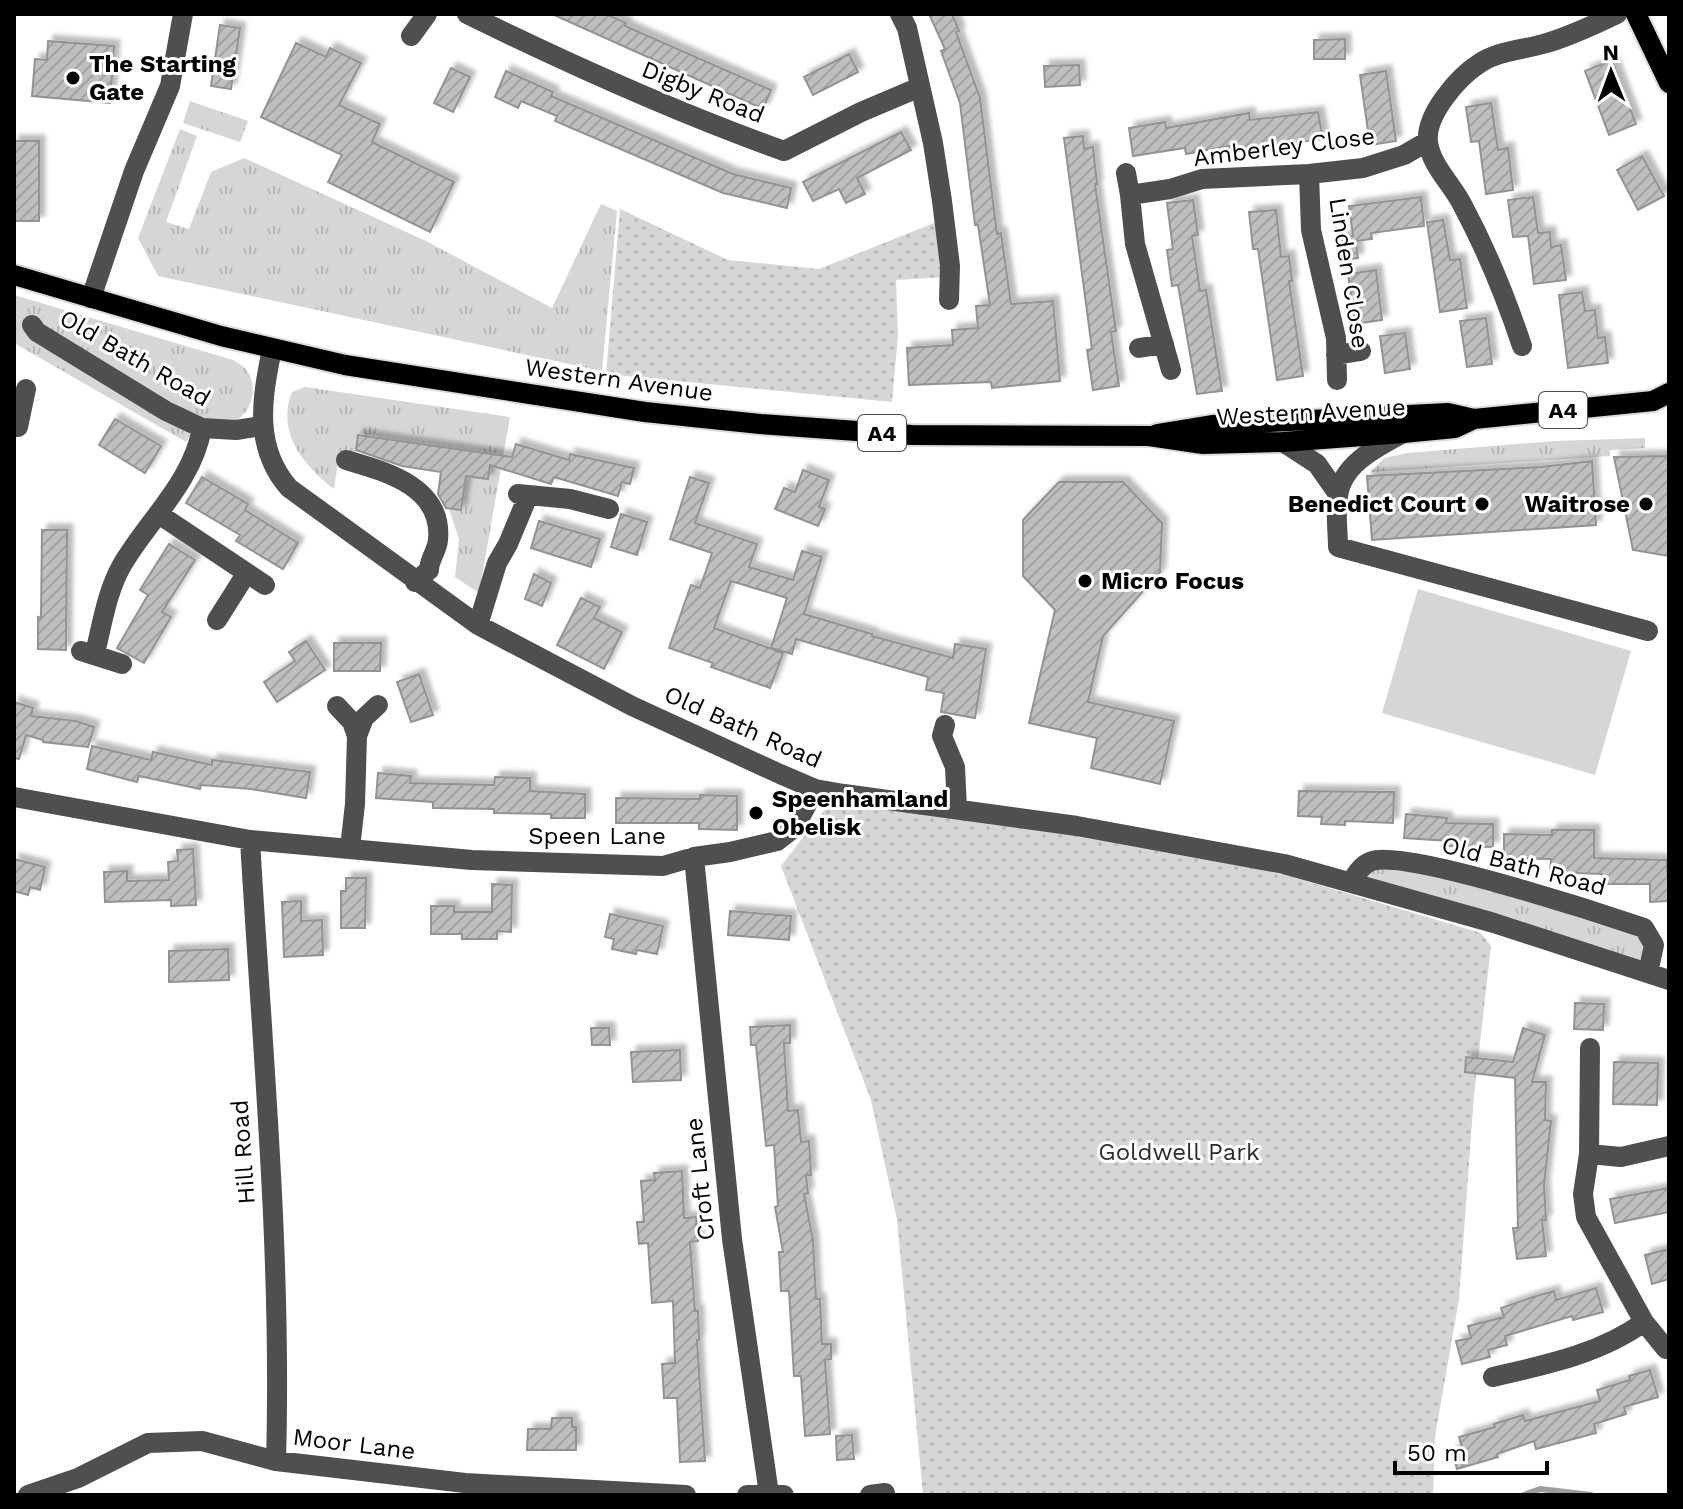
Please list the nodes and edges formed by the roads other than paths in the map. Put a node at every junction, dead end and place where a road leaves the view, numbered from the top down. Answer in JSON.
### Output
{"nodes":[{"id":1,"x":183,"y":14,"type":"edge"},
{"id":2,"x":427,"y":14,"type":"edge"},
{"id":3,"x":467,"y":14,"type":"edge"},
{"id":4,"x":900,"y":14,"type":"edge"},
{"id":5,"x":1617,"y":14,"type":"edge"},
{"id":6,"x":1636,"y":14,"type":"edge"},
{"id":7,"x":411,"y":36,"type":"dead end"},
{"id":8,"x":1669,"y":83,"type":"edge"},
{"id":9,"x":920,"y":87,"type":"junction"},
{"id":10,"x":1428,"y":141,"type":"junction"},
{"id":11,"x":1126,"y":173,"type":"dead end"},
{"id":12,"x":1309,"y":174,"type":"junction"},
{"id":13,"x":1130,"y":195,"type":"junction"},
{"id":14,"x":14,"y":275,"type":"edge"},
{"id":15,"x":91,"y":298,"type":"junction"},
{"id":16,"x":949,"y":300,"type":"dead end"},
{"id":17,"x":32,"y":325,"type":"dead end"},
{"id":18,"x":1164,"y":344,"type":"junction"},
{"id":19,"x":1522,"y":346,"type":"dead end"},
{"id":20,"x":1139,"y":348,"type":"dead end"},
{"id":21,"x":272,"y":349,"type":"junction"},
{"id":22,"x":1361,"y":351,"type":"dead end"},
{"id":23,"x":1336,"y":355,"type":"junction"},
{"id":24,"x":1171,"y":370,"type":"dead end"},
{"id":25,"x":1337,"y":380,"type":"dead end"},
{"id":26,"x":26,"y":389,"type":"dead end"},
{"id":27,"x":1664,"y":401,"type":"edge"},
{"id":28,"x":1474,"y":419,"type":"junction"},
{"id":29,"x":14,"y":426,"type":"edge"},
{"id":30,"x":262,"y":426,"type":"junction"},
{"id":31,"x":202,"y":428,"type":"junction"},
{"id":32,"x":1403,"y":433,"type":"junction"},
{"id":33,"x":1149,"y":436,"type":"junction"},
{"id":34,"x":1283,"y":442,"type":"junction"},
{"id":35,"x":346,"y":460,"type":"dead end"},
{"id":36,"x":1338,"y":494,"type":"junction"},
{"id":37,"x":609,"y":509,"type":"dead end"},
{"id":38,"x":160,"y":515,"type":"junction"},
{"id":39,"x":246,"y":574,"type":"junction"},
{"id":40,"x":415,"y":582,"type":"junction"},
{"id":41,"x":265,"y":585,"type":"dead end"},
{"id":42,"x":217,"y":620,"type":"dead end"},
{"id":43,"x":478,"y":625,"type":"junction"},
{"id":44,"x":1648,"y":631,"type":"dead end"},
{"id":45,"x":122,"y":664,"type":"dead end"},
{"id":46,"x":378,"y":705,"type":"dead end"},
{"id":47,"x":337,"y":706,"type":"dead end"},
{"id":48,"x":945,"y":725,"type":"dead end"},
{"id":49,"x":357,"y":736,"type":"junction"},
{"id":50,"x":815,"y":789,"type":"junction"},
{"id":51,"x":14,"y":797,"type":"edge"},
{"id":52,"x":957,"y":809,"type":"junction"},
{"id":53,"x":250,"y":840,"type":"junction"},
{"id":54,"x":350,"y":848,"type":"junction"},
{"id":55,"x":694,"y":857,"type":"junction"},
{"id":56,"x":1351,"y":882,"type":"junction"},
{"id":57,"x":1648,"y":973,"type":"junction"},
{"id":58,"x":1669,"y":980,"type":"edge"},
{"id":59,"x":1590,"y":1048,"type":"dead end"},
{"id":60,"x":1669,"y":1146,"type":"edge"},
{"id":61,"x":1589,"y":1154,"type":"junction"},
{"id":62,"x":1644,"y":1322,"type":"junction"},
{"id":63,"x":1666,"y":1349,"type":"dead end"},
{"id":64,"x":1493,"y":1377,"type":"dead end"},
{"id":65,"x":276,"y":1461,"type":"junction"},
{"id":66,"x":769,"y":1494,"type":"edge"},
{"id":67,"x":28,"y":1495,"type":"edge"},
{"id":68,"x":686,"y":1495,"type":"edge"},
{"id":69,"x":747,"y":1495,"type":"edge"},
{"id":70,"x":784,"y":1495,"type":"edge"}],
"edges":[{"from":1,"to":15,"type":"street"},
{"from":2,"to":7,"type":"street"},
{"from":3,"to":9,"type":"street","name":"Digby Road"},
{"from":4,"to":9,"type":"street"},
{"from":5,"to":10,"type":"street"},
{"from":6,"to":8,"type":"main road"},
{"from":9,"to":16,"type":"street"},
{"from":10,"to":12,"type":"street","name":"Amberley Close"},
{"from":10,"to":19,"type":"street"},
{"from":11,"to":13,"type":"street"},
{"from":12,"to":13,"type":"street","name":"Amberley Close"},
{"from":12,"to":23,"type":"street","name":"Linden Close"},
{"from":13,"to":18,"type":"street"},
{"from":14,"to":15,"type":"main road","number":"A4"},
{"from":15,"to":21,"type":"main road","name":"Western Avenue","number":"A4"},
{"from":17,"to":31,"type":"street","name":"Old Bath Road"},
{"from":18,"to":20,"type":"street"},
{"from":18,"to":24,"type":"street"},
{"from":21,"to":30,"type":"street","name":"Old Bath Road"},
{"from":21,"to":33,"type":"main road","name":"Western Avenue","number":"A4"},
{"from":22,"to":23,"type":"street"},
{"from":23,"to":25,"type":"street","name":"Linden Close"},
{"from":26,"to":29,"type":"street"},
{"from":27,"to":28,"type":"main road","name":"Western Avenue","number":"A4"},
{"from":28,"to":32,"type":"main road","name":"Western Avenue","number":"A4"},
{"from":28,"to":33,"type":"main road","name":"Western Avenue","number":"A4"},
{"from":30,"to":31,"type":"street","name":"Old Bath Road"},
{"from":30,"to":40,"type":"street","name":"Old Bath Road"},
{"from":31,"to":38,"type":"street"},
{"from":32,"to":34,"type":"main road","name":"Western Avenue","number":"A4"},
{"from":32,"to":36,"type":"street"},
{"from":33,"to":34,"type":"main road","name":"Western Avenue","number":"A4"},
{"from":34,"to":36,"type":"street"},
{"from":35,"to":40,"type":"street"},
{"from":36,"to":44,"type":"street"},
{"from":37,"to":43,"type":"street"},
{"from":38,"to":39,"type":"street"},
{"from":38,"to":45,"type":"street"},
{"from":39,"to":41,"type":"street"},
{"from":39,"to":42,"type":"street"},
{"from":40,"to":43,"type":"street","name":"Old Bath Road"},
{"from":43,"to":50,"type":"street","name":"Old Bath Road"},
{"from":46,"to":49,"type":"street"},
{"from":47,"to":49,"type":"street"},
{"from":48,"to":52,"type":"street"},
{"from":49,"to":54,"type":"street"},
{"from":50,"to":52,"type":"street","name":"Old Bath Road"},
{"from":50,"to":55,"type":"street","name":"Speen Lane"},
{"from":51,"to":53,"type":"street","name":"Speen Lane"},
{"from":52,"to":56,"type":"street","name":"Old Bath Road"},
{"from":53,"to":54,"type":"street","name":"Speen Lane"},
{"from":53,"to":65,"type":"street","name":"Hill Road"},
{"from":54,"to":55,"type":"street","name":"Speen Lane"},
{"from":55,"to":66,"type":"street","name":"Croft Lane"},
{"from":56,"to":57,"type":"street","name":"Old Bath Road"},
{"from":56,"to":57,"type":"street","name":"Old Bath Road"},
{"from":57,"to":58,"type":"street","name":"Old Bath Road"},
{"from":59,"to":61,"type":"street"},
{"from":60,"to":61,"type":"street"},
{"from":61,"to":62,"type":"street"},
{"from":62,"to":63,"type":"street"},
{"from":62,"to":64,"type":"street"},
{"from":65,"to":67,"type":"street","name":"Moor Lane"},
{"from":65,"to":68,"type":"street","name":"Moor Lane"},
{"from":66,"to":69,"type":"street"},
{"from":66,"to":70,"type":"street"}]}
